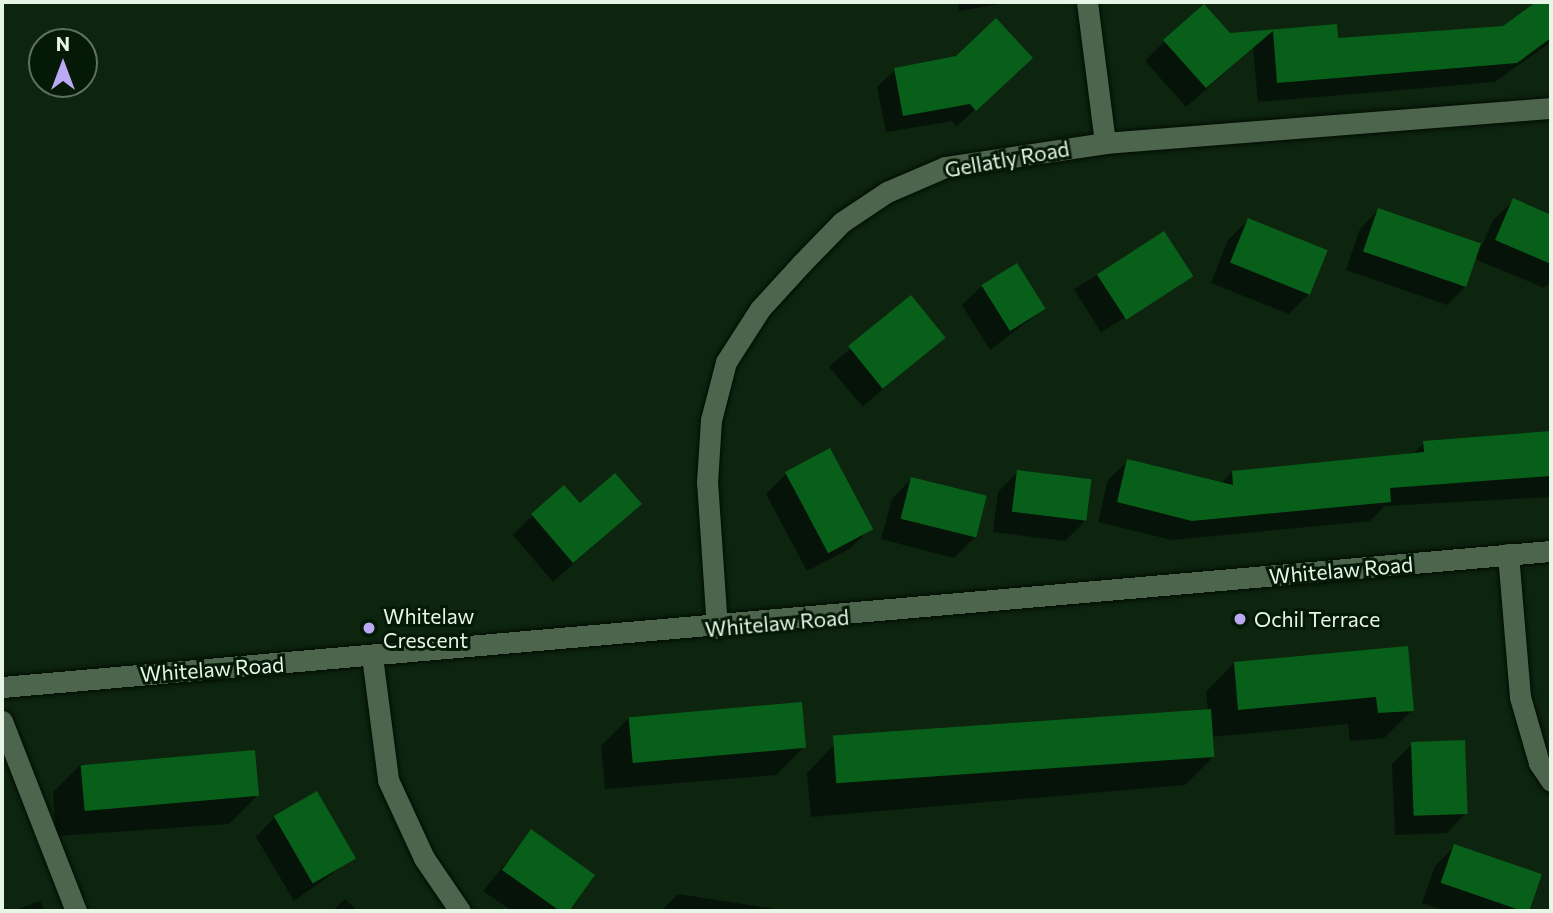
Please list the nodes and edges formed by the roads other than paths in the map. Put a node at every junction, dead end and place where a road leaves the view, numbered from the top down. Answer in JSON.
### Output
{"nodes":[{"id":1,"x":1087,"y":2,"type":"edge"},
{"id":2,"x":1551,"y":108,"type":"edge"},
{"id":3,"x":1105,"y":143,"type":"junction"},
{"id":4,"x":1551,"y":551,"type":"edge"},
{"id":5,"x":1508,"y":554,"type":"junction"},
{"id":6,"x":717,"y":628,"type":"junction"},
{"id":7,"x":372,"y":656,"type":"junction"},
{"id":8,"x":2,"y":687,"type":"edge"},
{"id":9,"x":2,"y":721,"type":"edge"},
{"id":10,"x":1551,"y":781,"type":"edge"},
{"id":11,"x":76,"y":911,"type":"edge"},
{"id":12,"x":460,"y":911,"type":"edge"}],
"edges":[{"from":1,"to":3,"type":"street"},
{"from":2,"to":3,"type":"street","name":"Gellatly Road"},
{"from":3,"to":6,"type":"street","name":"Gellatly Road"},
{"from":4,"to":5,"type":"street","name":"Whitelaw Road"},
{"from":5,"to":6,"type":"street","name":"Whitelaw Road"},
{"from":5,"to":10,"type":"street"},
{"from":6,"to":7,"type":"street","name":"Whitelaw Road"},
{"from":7,"to":8,"type":"street","name":"Whitelaw Road"},
{"from":7,"to":12,"type":"street"},
{"from":9,"to":11,"type":"street"}]}
